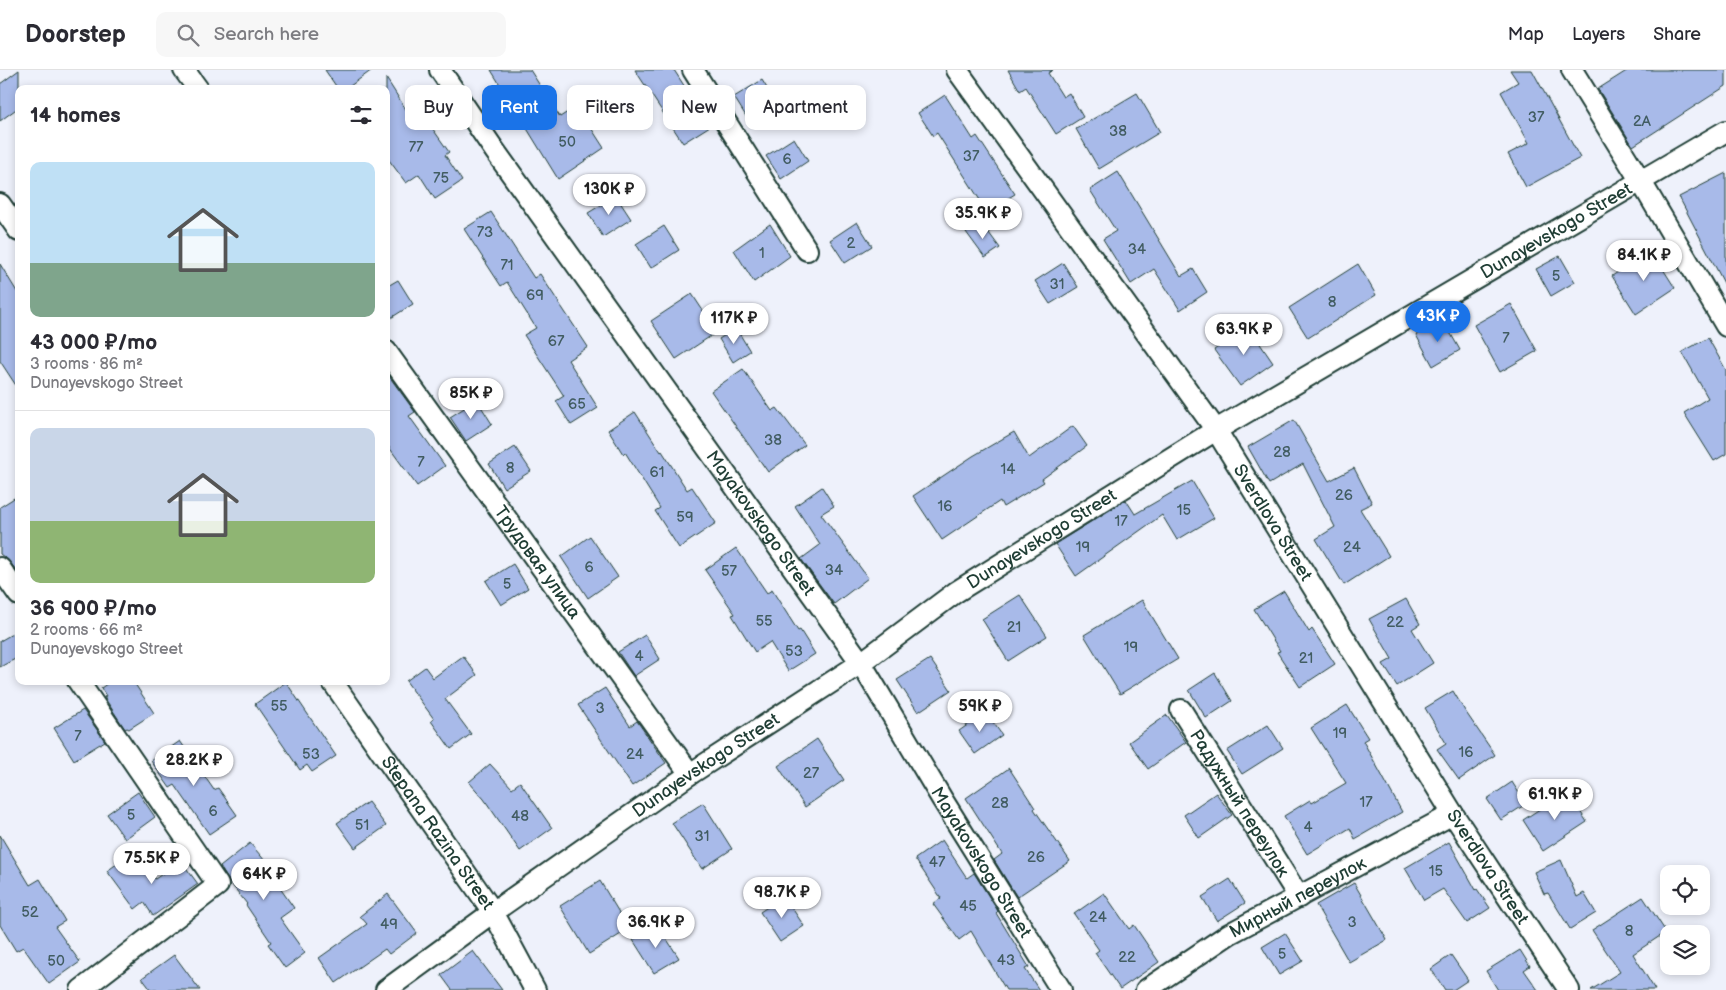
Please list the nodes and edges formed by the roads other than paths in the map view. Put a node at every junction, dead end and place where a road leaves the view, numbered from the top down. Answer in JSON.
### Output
{"nodes":[{"id":1,"x":184,"y":70,"type":"edge"},
{"id":2,"x":440,"y":70,"type":"edge"},
{"id":3,"x":693,"y":70,"type":"edge"},
{"id":4,"x":956,"y":70,"type":"edge"},
{"id":5,"x":1572,"y":70,"type":"edge"},
{"id":6,"x":195,"y":85,"type":"edge"},
{"id":7,"x":1726,"y":131,"type":"edge"},
{"id":8,"x":1640,"y":180,"type":"junction"},
{"id":9,"x":0,"y":204,"type":"edge"},
{"id":10,"x":15,"y":225,"type":"edge"},
{"id":11,"x":806,"y":250,"type":"dead end"},
{"id":12,"x":1726,"y":326,"type":"edge"},
{"id":13,"x":390,"y":357,"type":"edge"},
{"id":14,"x":1216,"y":430,"type":"junction"},
{"id":15,"x":0,"y":568,"type":"edge"},
{"id":16,"x":15,"y":589,"type":"edge"},
{"id":17,"x":861,"y":663,"type":"junction"},
{"id":18,"x":81,"y":685,"type":"edge"},
{"id":19,"x":335,"y":685,"type":"edge"},
{"id":20,"x":1181,"y":710,"type":"dead end"},
{"id":21,"x":690,"y":774,"type":"junction"},
{"id":22,"x":1453,"y":814,"type":"junction"},
{"id":23,"x":1299,"y":897,"type":"junction"},
{"id":24,"x":493,"y":912,"type":"junction"},
{"id":25,"x":81,"y":990,"type":"edge"},
{"id":26,"x":386,"y":990,"type":"edge"},
{"id":27,"x":535,"y":990,"type":"edge"},
{"id":28,"x":1061,"y":990,"type":"edge"},
{"id":29,"x":1146,"y":990,"type":"edge"},
{"id":30,"x":1569,"y":990,"type":"edge"}],
"edges":[{"from":1,"to":6,"type":"street"},
{"from":2,"to":17,"type":"street","name":"Mayakovskogo Street"},
{"from":3,"to":11,"type":"street"},
{"from":4,"to":14,"type":"street","name":"Sverdlova Street"},
{"from":5,"to":8,"type":"street"},
{"from":7,"to":8,"type":"street","name":"Dunayevskogo Street"},
{"from":8,"to":12,"type":"street"},
{"from":8,"to":14,"type":"street","name":"Dunayevskogo Street"},
{"from":9,"to":10,"type":"street"},
{"from":13,"to":21,"type":"street","name":"Трудовая улица"},
{"from":14,"to":17,"type":"street","name":"Dunayevskogo Street"},
{"from":14,"to":22,"type":"street","name":"Sverdlova Street"},
{"from":15,"to":16,"type":"street"},
{"from":17,"to":21,"type":"street","name":"Dunayevskogo Street"},
{"from":17,"to":28,"type":"street","name":"Mayakovskogo Street"},
{"from":18,"to":25,"type":"street"},
{"from":19,"to":24,"type":"street","name":"Stepana Razina Street"},
{"from":20,"to":23,"type":"street","name":"Радужный переулок"},
{"from":21,"to":24,"type":"street","name":"Dunayevskogo Street"},
{"from":22,"to":23,"type":"street","name":"Мирный переулок"},
{"from":22,"to":30,"type":"street","name":"Sverdlova Street"},
{"from":23,"to":29,"type":"street","name":"Мирный переулок"},
{"from":24,"to":26,"type":"street","name":"Dunayevskogo Street"},
{"from":24,"to":27,"type":"street","name":"Stepana Razina Street"}]}
